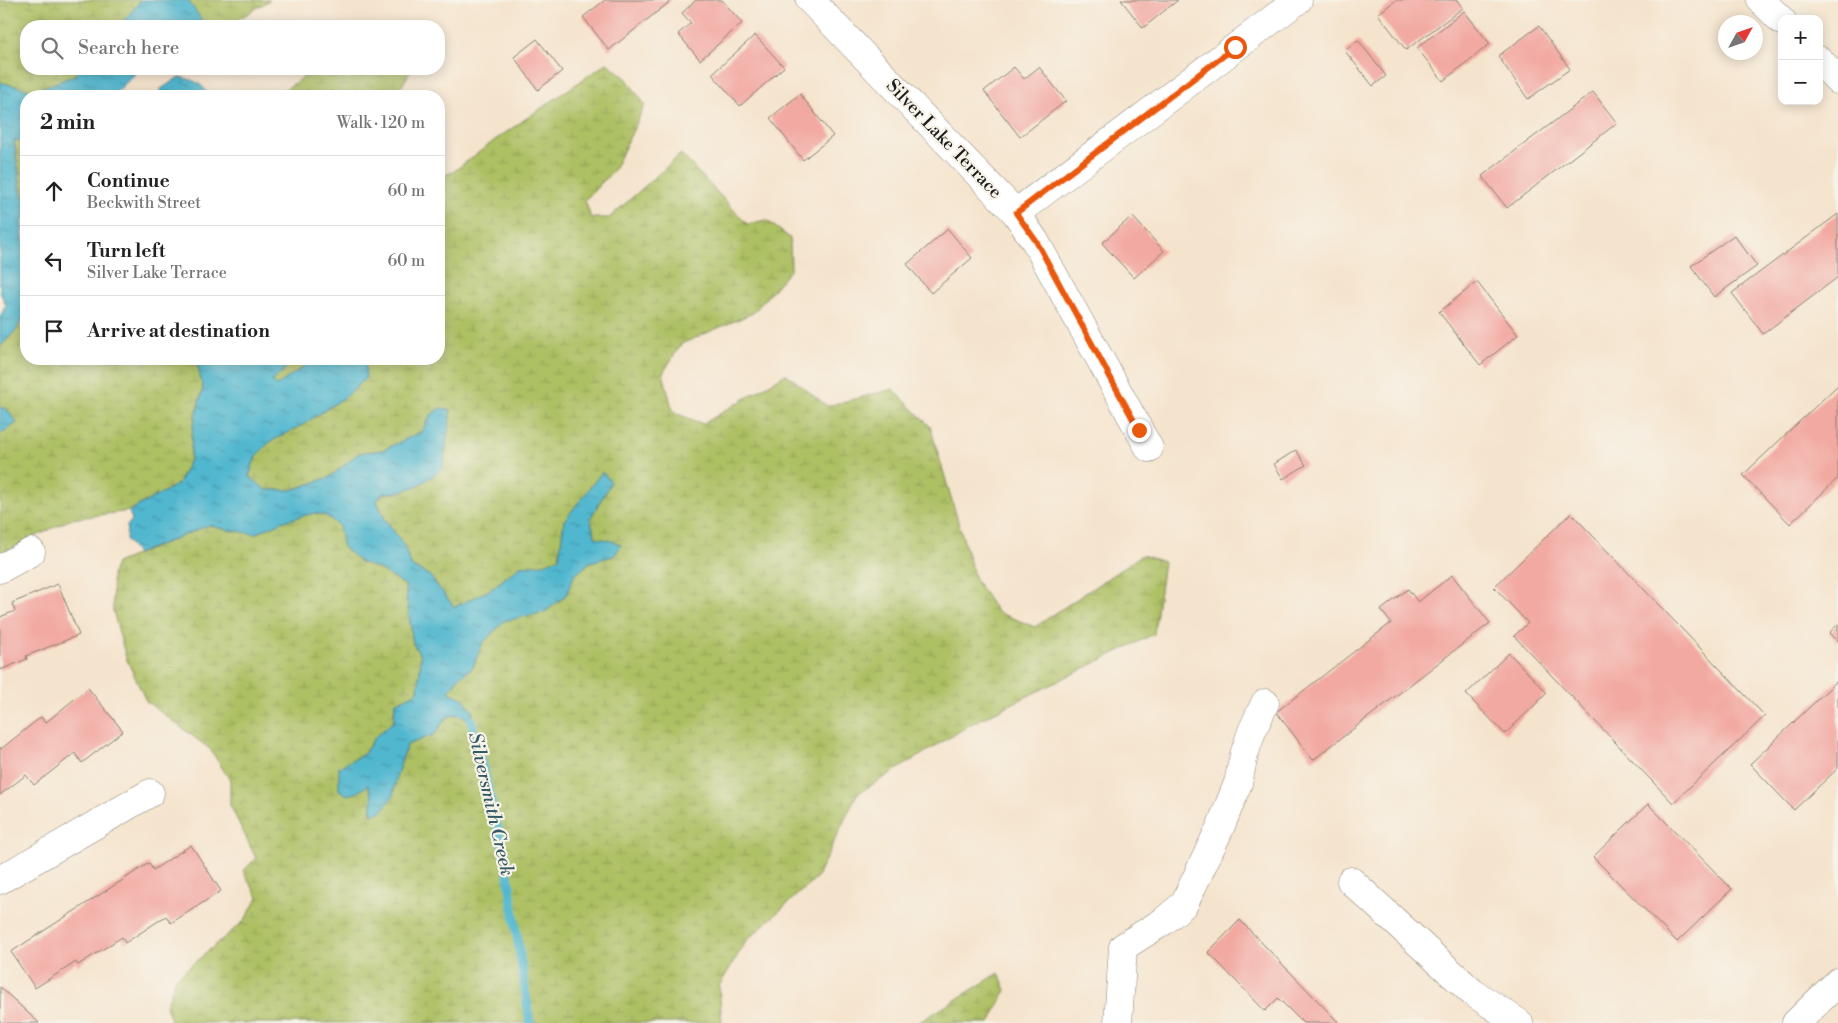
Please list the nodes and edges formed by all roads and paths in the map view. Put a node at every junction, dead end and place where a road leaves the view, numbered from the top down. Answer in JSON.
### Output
{"nodes":[{"id":1,"x":810,"y":0,"type":"edge"},
{"id":2,"x":1298,"y":0,"type":"edge"},
{"id":3,"x":1761,"y":0,"type":"edge"},
{"id":4,"x":1778,"y":18,"type":"edge"},
{"id":5,"x":1823,"y":64,"type":"edge"},
{"id":6,"x":1838,"y":80,"type":"edge"},
{"id":7,"x":1016,"y":213,"type":"junction"},
{"id":8,"x":1149,"y":448,"type":"dead end"},
{"id":9,"x":31,"y":552,"type":"dead end"},
{"id":10,"x":0,"y":569,"type":"edge"},
{"id":11,"x":1265,"y":703,"type":"dead end"},
{"id":12,"x":150,"y":793,"type":"dead end"},
{"id":13,"x":0,"y":880,"type":"edge"},
{"id":14,"x":1351,"y":881,"type":"dead end"},
{"id":15,"x":1838,"y":982,"type":"edge"},
{"id":16,"x":1118,"y":1023,"type":"edge"},
{"id":17,"x":1519,"y":1023,"type":"edge"},
{"id":18,"x":1796,"y":1023,"type":"edge"}],
"edges":[{"from":1,"to":7,"type":"street","name":"Silver Lake Terrace"},
{"from":2,"to":7,"type":"street"},
{"from":3,"to":4,"type":"street"},
{"from":5,"to":6,"type":"street"},
{"from":7,"to":8,"type":"street","name":"Silver Lake Terrace"},
{"from":9,"to":10,"type":"street"},
{"from":11,"to":16,"type":"street"},
{"from":12,"to":13,"type":"street"},
{"from":14,"to":17,"type":"street"},
{"from":15,"to":18,"type":"street"}]}
